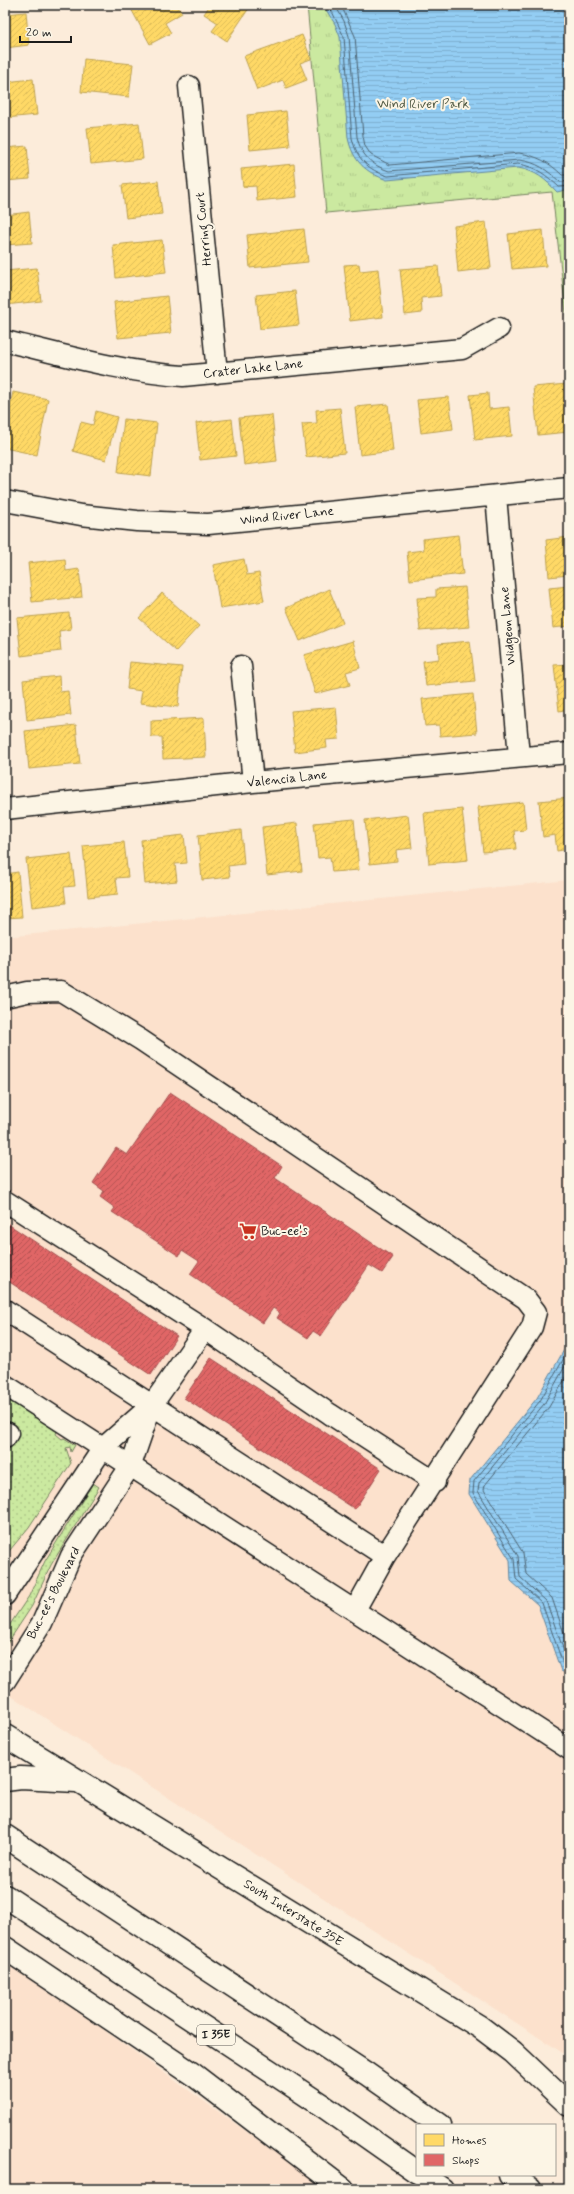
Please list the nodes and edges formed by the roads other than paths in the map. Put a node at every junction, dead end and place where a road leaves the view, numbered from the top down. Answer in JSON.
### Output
{"nodes":[{"id":1,"x":189,"y":86,"type":"dead end"},
{"id":2,"x":499,"y":328,"type":"dead end"},
{"id":3,"x":5,"y":340,"type":"edge"},
{"id":4,"x":217,"y":373,"type":"junction"},
{"id":5,"x":569,"y":488,"type":"edge"},
{"id":6,"x":496,"y":496,"type":"junction"},
{"id":7,"x":5,"y":501,"type":"edge"},
{"id":8,"x":241,"y":666,"type":"dead end"},
{"id":9,"x":569,"y":753,"type":"edge"},
{"id":10,"x":519,"y":756,"type":"junction"},
{"id":11,"x":253,"y":782,"type":"junction"},
{"id":12,"x":5,"y":809,"type":"edge"},
{"id":13,"x":5,"y":996,"type":"edge"},
{"id":14,"x":5,"y":1201,"type":"edge"},
{"id":15,"x":5,"y":1310,"type":"edge"},
{"id":16,"x":205,"y":1329,"type":"junction"},
{"id":17,"x":5,"y":1385,"type":"edge"},
{"id":18,"x":152,"y":1405,"type":"junction"},
{"id":19,"x":5,"y":1432,"type":"edge"},
{"id":20,"x":5,"y":1438,"type":"edge"},
{"id":21,"x":103,"y":1448,"type":"junction"},
{"id":22,"x":131,"y":1465,"type":"junction"},
{"id":23,"x":435,"y":1482,"type":"junction"},
{"id":24,"x":386,"y":1556,"type":"junction"},
{"id":25,"x":5,"y":1595,"type":"edge"},
{"id":26,"x":355,"y":1610,"type":"junction"},
{"id":27,"x":5,"y":1681,"type":"edge"},
{"id":28,"x":5,"y":1736,"type":"edge"},
{"id":29,"x":569,"y":1750,"type":"edge"},
{"id":30,"x":5,"y":1780,"type":"edge"},
{"id":31,"x":80,"y":1781,"type":"junction"},
{"id":32,"x":5,"y":1836,"type":"edge"},
{"id":33,"x":9,"y":1899,"type":"edge"},
{"id":34,"x":5,"y":1948,"type":"edge"},
{"id":35,"x":569,"y":2105,"type":"edge"},
{"id":36,"x":439,"y":2124,"type":"edge"},
{"id":37,"x":416,"y":2171,"type":"edge"},
{"id":38,"x":423,"y":2176,"type":"edge"},
{"id":39,"x":511,"y":2176,"type":"edge"},
{"id":40,"x":343,"y":2189,"type":"edge"},
{"id":41,"x":442,"y":2189,"type":"edge"},
{"id":42,"x":530,"y":2189,"type":"edge"}],
"edges":[{"from":1,"to":4,"type":"street","name":"Herring Court"},
{"from":2,"to":4,"type":"street","name":"Crater Lake Lane"},
{"from":3,"to":4,"type":"street","name":"Crater Lake Lane"},
{"from":5,"to":6,"type":"street","name":"Wind River Lane"},
{"from":6,"to":7,"type":"street","name":"Wind River Lane"},
{"from":6,"to":10,"type":"street","name":"Widgeon Lane"},
{"from":8,"to":11,"type":"street"},
{"from":9,"to":10,"type":"street","name":"Valencia Lane"},
{"from":10,"to":11,"type":"street","name":"Valencia Lane"},
{"from":11,"to":12,"type":"street","name":"Valencia Lane"},
{"from":13,"to":23,"type":"street"},
{"from":14,"to":16,"type":"street"},
{"from":15,"to":18,"type":"street"},
{"from":16,"to":18,"type":"street"},
{"from":16,"to":23,"type":"street"},
{"from":17,"to":21,"type":"street"},
{"from":18,"to":21,"type":"street"},
{"from":18,"to":22,"type":"street","name":"Buc-ee's Boulevard"},
{"from":18,"to":24,"type":"street"},
{"from":19,"to":20,"type":"street"},
{"from":21,"to":22,"type":"street"},
{"from":21,"to":25,"type":"street"},
{"from":22,"to":26,"type":"street"},
{"from":22,"to":27,"type":"street","name":"Buc-ee's Boulevard"},
{"from":23,"to":24,"type":"street"},
{"from":24,"to":26,"type":"street"},
{"from":26,"to":29,"type":"street"},
{"from":28,"to":31,"type":"main road","name":"South Interstate 35E"},
{"from":30,"to":31,"type":"main road"},
{"from":31,"to":35,"type":"main road","name":"South Interstate 35E"},
{"from":32,"to":36,"type":"main road"},
{"from":33,"to":37,"type":"main road","number":"I 35E"},
{"from":34,"to":40,"type":"main road"},
{"from":38,"to":41,"type":"main road"},
{"from":39,"to":42,"type":"main road"}]}
